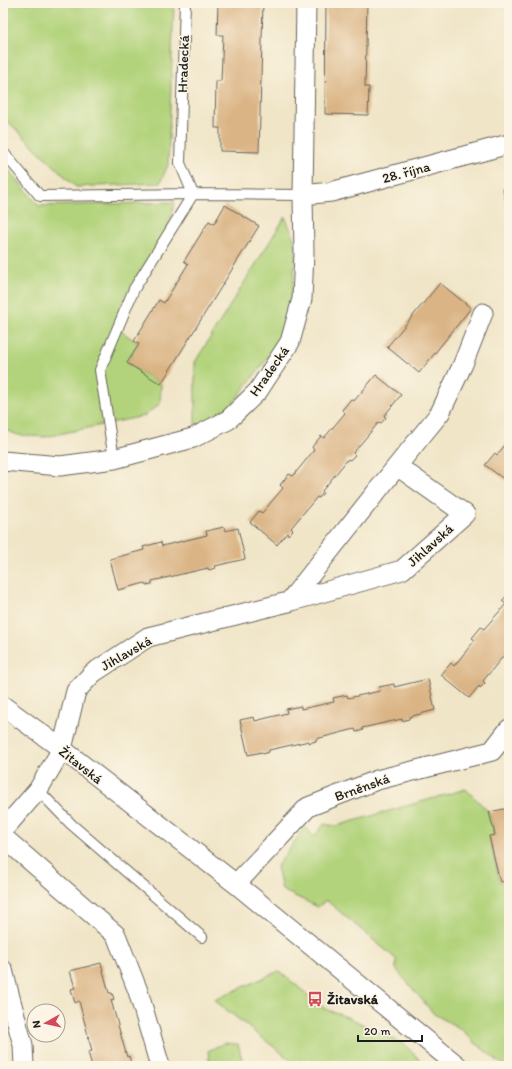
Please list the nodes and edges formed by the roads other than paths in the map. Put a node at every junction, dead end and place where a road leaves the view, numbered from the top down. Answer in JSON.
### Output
{"nodes":[{"id":1,"x":185,"y":3,"type":"edge"},
{"id":2,"x":306,"y":3,"type":"edge"},
{"id":3,"x":509,"y":144,"type":"edge"},
{"id":4,"x":3,"y":152,"type":"edge"},
{"id":5,"x":193,"y":194,"type":"junction"},
{"id":6,"x":303,"y":195,"type":"junction"},
{"id":7,"x":483,"y":313,"type":"dead end"},
{"id":8,"x":114,"y":459,"type":"junction"},
{"id":9,"x":3,"y":461,"type":"edge"},
{"id":10,"x":397,"y":466,"type":"junction"},
{"id":11,"x":289,"y":602,"type":"junction"},
{"id":12,"x":3,"y":706,"type":"edge"},
{"id":13,"x":509,"y":729,"type":"edge"},
{"id":14,"x":62,"y":750,"type":"junction"},
{"id":15,"x":38,"y":790,"type":"junction"},
{"id":16,"x":3,"y":830,"type":"edge"},
{"id":17,"x":3,"y":837,"type":"edge"},
{"id":18,"x":236,"y":884,"type":"junction"},
{"id":19,"x":202,"y":937,"type":"dead end"},
{"id":20,"x":3,"y":970,"type":"edge"},
{"id":21,"x":7,"y":1005,"type":"edge"},
{"id":22,"x":24,"y":1066,"type":"edge"},
{"id":23,"x":160,"y":1066,"type":"edge"},
{"id":24,"x":458,"y":1066,"type":"edge"}],
"edges":[{"from":1,"to":5,"type":"lane","name":"Hradecká"},
{"from":2,"to":6,"type":"street","name":"Hradecká"},
{"from":3,"to":6,"type":"street","name":"28. října"},
{"from":4,"to":5,"type":"lane"},
{"from":5,"to":6,"type":"lane"},
{"from":5,"to":8,"type":"lane"},
{"from":6,"to":8,"type":"street","name":"Hradecká"},
{"from":7,"to":10,"type":"street"},
{"from":8,"to":9,"type":"street","name":"Hradecká"},
{"from":10,"to":11,"type":"street"},
{"from":10,"to":11,"type":"street","name":"Jihlavská"},
{"from":11,"to":14,"type":"street","name":"Jihlavská"},
{"from":12,"to":14,"type":"street","name":"Žitavská"},
{"from":13,"to":18,"type":"street","name":"Brněnská"},
{"from":14,"to":15,"type":"street","name":"Jihlavská"},
{"from":14,"to":18,"type":"street","name":"Žitavská"},
{"from":15,"to":16,"type":"street","name":"Jihlavská"},
{"from":15,"to":19,"type":"lane"},
{"from":17,"to":23,"type":"street"},
{"from":18,"to":24,"type":"street","name":"Žitavská"},
{"from":20,"to":21,"type":"street"},
{"from":21,"to":22,"type":"street"}]}
